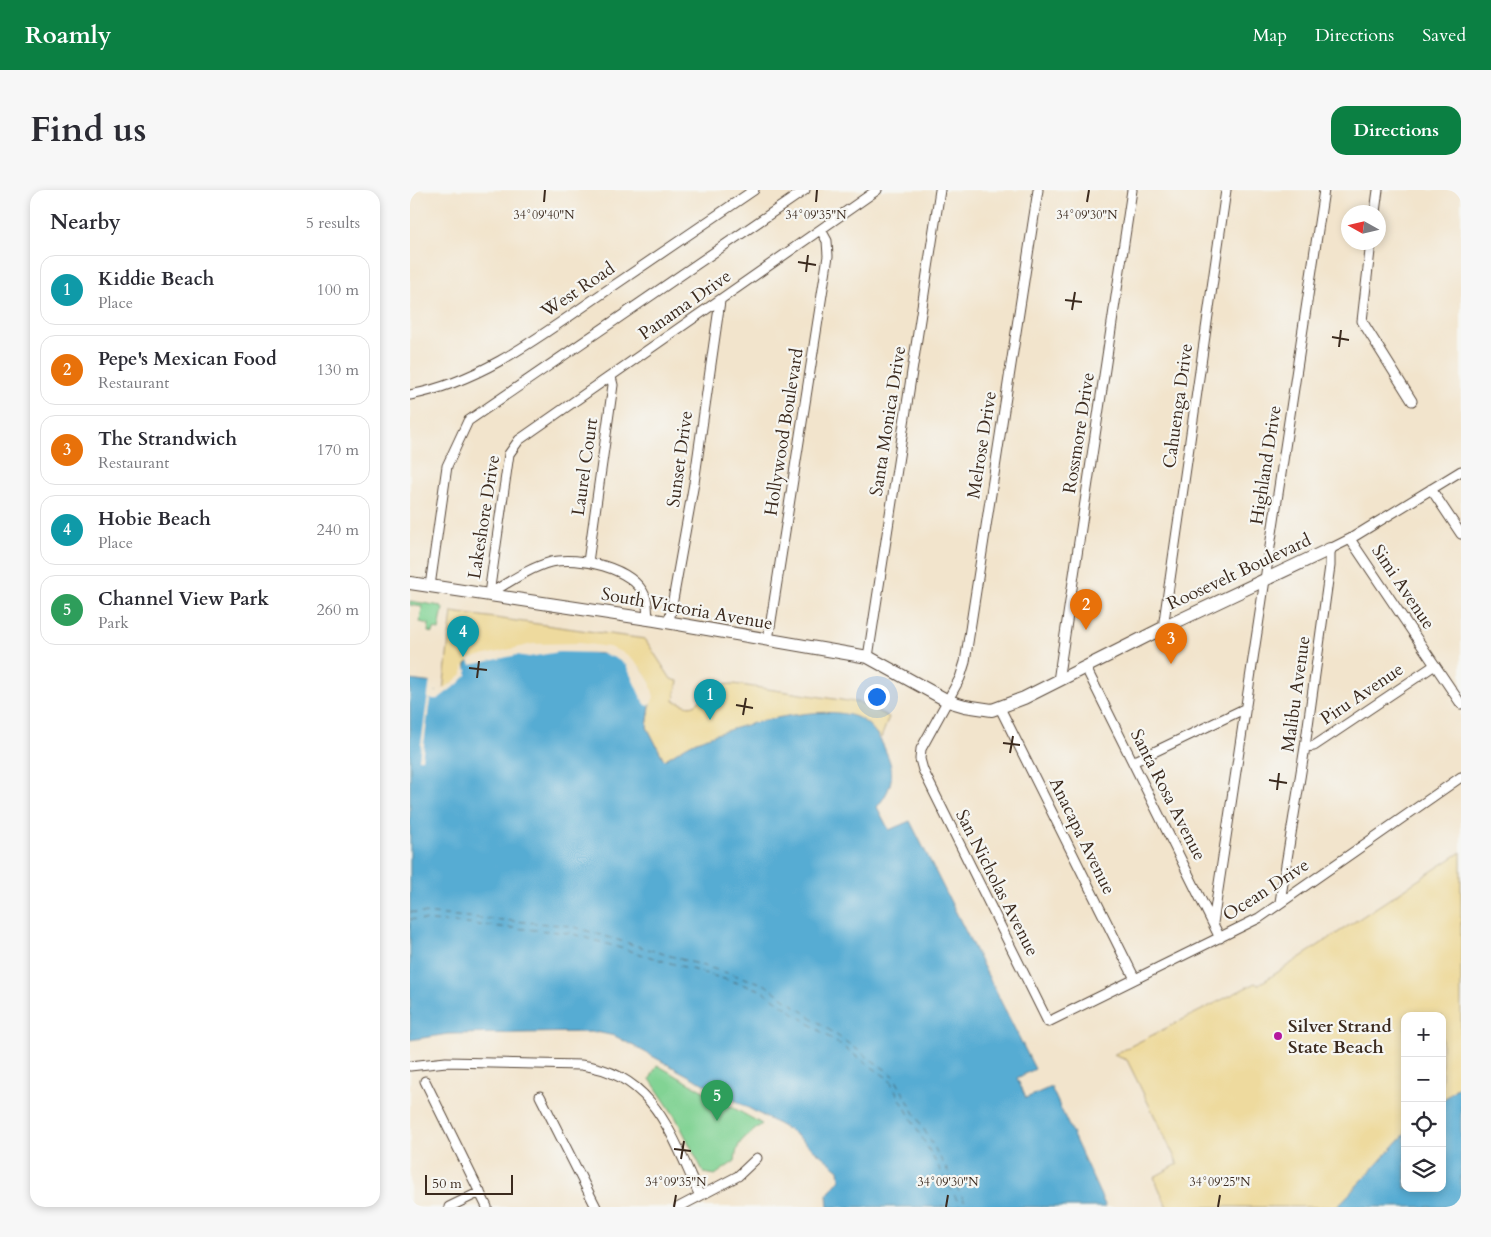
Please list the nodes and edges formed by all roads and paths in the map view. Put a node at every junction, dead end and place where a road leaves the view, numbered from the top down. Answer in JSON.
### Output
{"nodes":[{"id":1,"x":754,"y":190,"type":"edge"},
{"id":2,"x":805,"y":190,"type":"edge"},
{"id":3,"x":877,"y":190,"type":"edge"},
{"id":4,"x":940,"y":190,"type":"edge"},
{"id":5,"x":1038,"y":190,"type":"edge"},
{"id":6,"x":1132,"y":190,"type":"edge"},
{"id":7,"x":1226,"y":190,"type":"edge"},
{"id":8,"x":1324,"y":190,"type":"edge"},
{"id":9,"x":1378,"y":190,"type":"edge"},
{"id":10,"x":1377,"y":205,"type":"edge"},
{"id":11,"x":821,"y":230,"type":"junction"},
{"id":12,"x":1371,"y":250,"type":"edge"},
{"id":13,"x":720,"y":301,"type":"junction"},
{"id":14,"x":611,"y":377,"type":"junction"},
{"id":15,"x":410,"y":395,"type":"edge"},
{"id":16,"x":1412,"y":401,"type":"dead end"},
{"id":17,"x":513,"y":447,"type":"joint"},
{"id":18,"x":1461,"y":471,"type":"edge"},
{"id":19,"x":1432,"y":489,"type":"junction"},
{"id":20,"x":1461,"y":534,"type":"edge"},
{"id":21,"x":1350,"y":539,"type":"junction"},
{"id":22,"x":1330,"y":549,"type":"junction"},
{"id":23,"x":588,"y":562,"type":"junction"},
{"id":24,"x":1265,"y":579,"type":"junction"},
{"id":25,"x":410,"y":583,"type":"edge"},
{"id":26,"x":430,"y":586,"type":"junction"},
{"id":27,"x":489,"y":594,"type":"junction"},
{"id":28,"x":648,"y":619,"type":"junction"},
{"id":29,"x":669,"y":622,"type":"junction"},
{"id":30,"x":1163,"y":628,"type":"junction"},
{"id":31,"x":768,"y":640,"type":"junction"},
{"id":32,"x":868,"y":657,"type":"junction"},
{"id":33,"x":1435,"y":665,"type":"junction"},
{"id":34,"x":1086,"y":668,"type":"junction"},
{"id":35,"x":1058,"y":681,"type":"junction"},
{"id":36,"x":948,"y":701,"type":"junction"},
{"id":37,"x":1461,"y":704,"type":"edge"},
{"id":38,"x":1000,"y":708,"type":"junction"},
{"id":39,"x":1246,"y":708,"type":"junction"},
{"id":40,"x":1305,"y":747,"type":"junction"},
{"id":41,"x":1133,"y":762,"type":"junction"},
{"id":42,"x":1461,"y":777,"type":"edge"},
{"id":43,"x":1280,"y":902,"type":"junction"},
{"id":44,"x":1213,"y":923,"type":"junction"},
{"id":45,"x":1220,"y":938,"type":"junction"},
{"id":46,"x":1135,"y":979,"type":"junction"},
{"id":47,"x":1048,"y":1022,"type":"joint"},
{"id":48,"x":410,"y":1066,"type":"edge"},
{"id":49,"x":424,"y":1081,"type":"dead end"},
{"id":50,"x":540,"y":1096,"type":"dead end"},
{"id":51,"x":758,"y":1158,"type":"dead end"},
{"id":52,"x":480,"y":1192,"type":"junction"},
{"id":53,"x":700,"y":1196,"type":"junction"},
{"id":54,"x":449,"y":1207,"type":"edge"},
{"id":55,"x":487,"y":1207,"type":"edge"},
{"id":56,"x":596,"y":1207,"type":"edge"},
{"id":57,"x":679,"y":1207,"type":"edge"}],
"edges":[{"from":1,"to":15,"type":"street","name":"West Road"},
{"from":2,"to":26,"type":"street"},
{"from":3,"to":11,"type":"street","name":"Panama Drive"},
{"from":4,"to":32,"type":"street","name":"Santa Monica Drive"},
{"from":5,"to":36,"type":"street","name":"Melrose Drive"},
{"from":6,"to":35,"type":"street","name":"Rossmore Drive"},
{"from":7,"to":30,"type":"street","name":"Cahuenga Drive"},
{"from":8,"to":24,"type":"street","name":"Highland Drive"},
{"from":9,"to":10,"type":"street"},
{"from":11,"to":13,"type":"street","name":"Panama Drive"},
{"from":11,"to":31,"type":"street","name":"Hollywood Boulevard"},
{"from":12,"to":16,"type":"street"},
{"from":13,"to":14,"type":"street","name":"Panama Drive"},
{"from":13,"to":29,"type":"street","name":"Sunset Drive"},
{"from":14,"to":17,"type":"street","name":"Panama Drive"},
{"from":14,"to":23,"type":"street","name":"Laurel Court"},
{"from":17,"to":27,"type":"street","name":"Lakeshore Drive"},
{"from":18,"to":19,"type":"street"},
{"from":19,"to":20,"type":"street"},
{"from":19,"to":21,"type":"street"},
{"from":21,"to":22,"type":"street"},
{"from":21,"to":33,"type":"street","name":"Simi Avenue"},
{"from":22,"to":24,"type":"street","name":"Roosevelt Boulevard"},
{"from":22,"to":40,"type":"street","name":"Malibu Avenue"},
{"from":23,"to":27,"type":"street"},
{"from":23,"to":28,"type":"street"},
{"from":24,"to":30,"type":"street","name":"Roosevelt Boulevard"},
{"from":24,"to":39,"type":"street","name":"Highland Drive"},
{"from":25,"to":26,"type":"street","name":"South Victoria Avenue"},
{"from":26,"to":27,"type":"street","name":"South Victoria Avenue"},
{"from":27,"to":28,"type":"street","name":"South Victoria Avenue"},
{"from":28,"to":29,"type":"street","name":"South Victoria Avenue"},
{"from":29,"to":31,"type":"street","name":"South Victoria Avenue"},
{"from":30,"to":34,"type":"street","name":"Roosevelt Boulevard"},
{"from":31,"to":32,"type":"street","name":"South Victoria Avenue"},
{"from":32,"to":36,"type":"street","name":"South Victoria Avenue"},
{"from":33,"to":37,"type":"street","name":"Simi Avenue"},
{"from":33,"to":40,"type":"street","name":"Piru Avenue"},
{"from":34,"to":35,"type":"street","name":"Roosevelt Boulevard"},
{"from":34,"to":41,"type":"street","name":"Santa Rosa Avenue"},
{"from":35,"to":38,"type":"street","name":"Roosevelt Boulevard"},
{"from":36,"to":38,"type":"street","name":"Roosevelt Boulevard"},
{"from":36,"to":47,"type":"street","name":"San Nicholas Avenue"},
{"from":38,"to":46,"type":"street","name":"Anacapa Avenue"},
{"from":39,"to":41,"type":"street"},
{"from":39,"to":44,"type":"street","name":"Highland Drive"},
{"from":40,"to":43,"type":"street","name":"Malibu Avenue"},
{"from":41,"to":44,"type":"street","name":"Santa Rosa Avenue"},
{"from":42,"to":43,"type":"street","name":"Ocean Drive"},
{"from":43,"to":45,"type":"street","name":"Ocean Drive"},
{"from":44,"to":45,"type":"street","name":"Santa Rosa Avenue"},
{"from":45,"to":46,"type":"street","name":"Ocean Drive"},
{"from":46,"to":47,"type":"street","name":"Ocean Drive"},
{"from":48,"to":53,"type":"street"},
{"from":49,"to":52,"type":"street"},
{"from":50,"to":56,"type":"street"},
{"from":51,"to":53,"type":"street"},
{"from":52,"to":54,"type":"street"},
{"from":52,"to":55,"type":"street"},
{"from":53,"to":57,"type":"street"}]}
